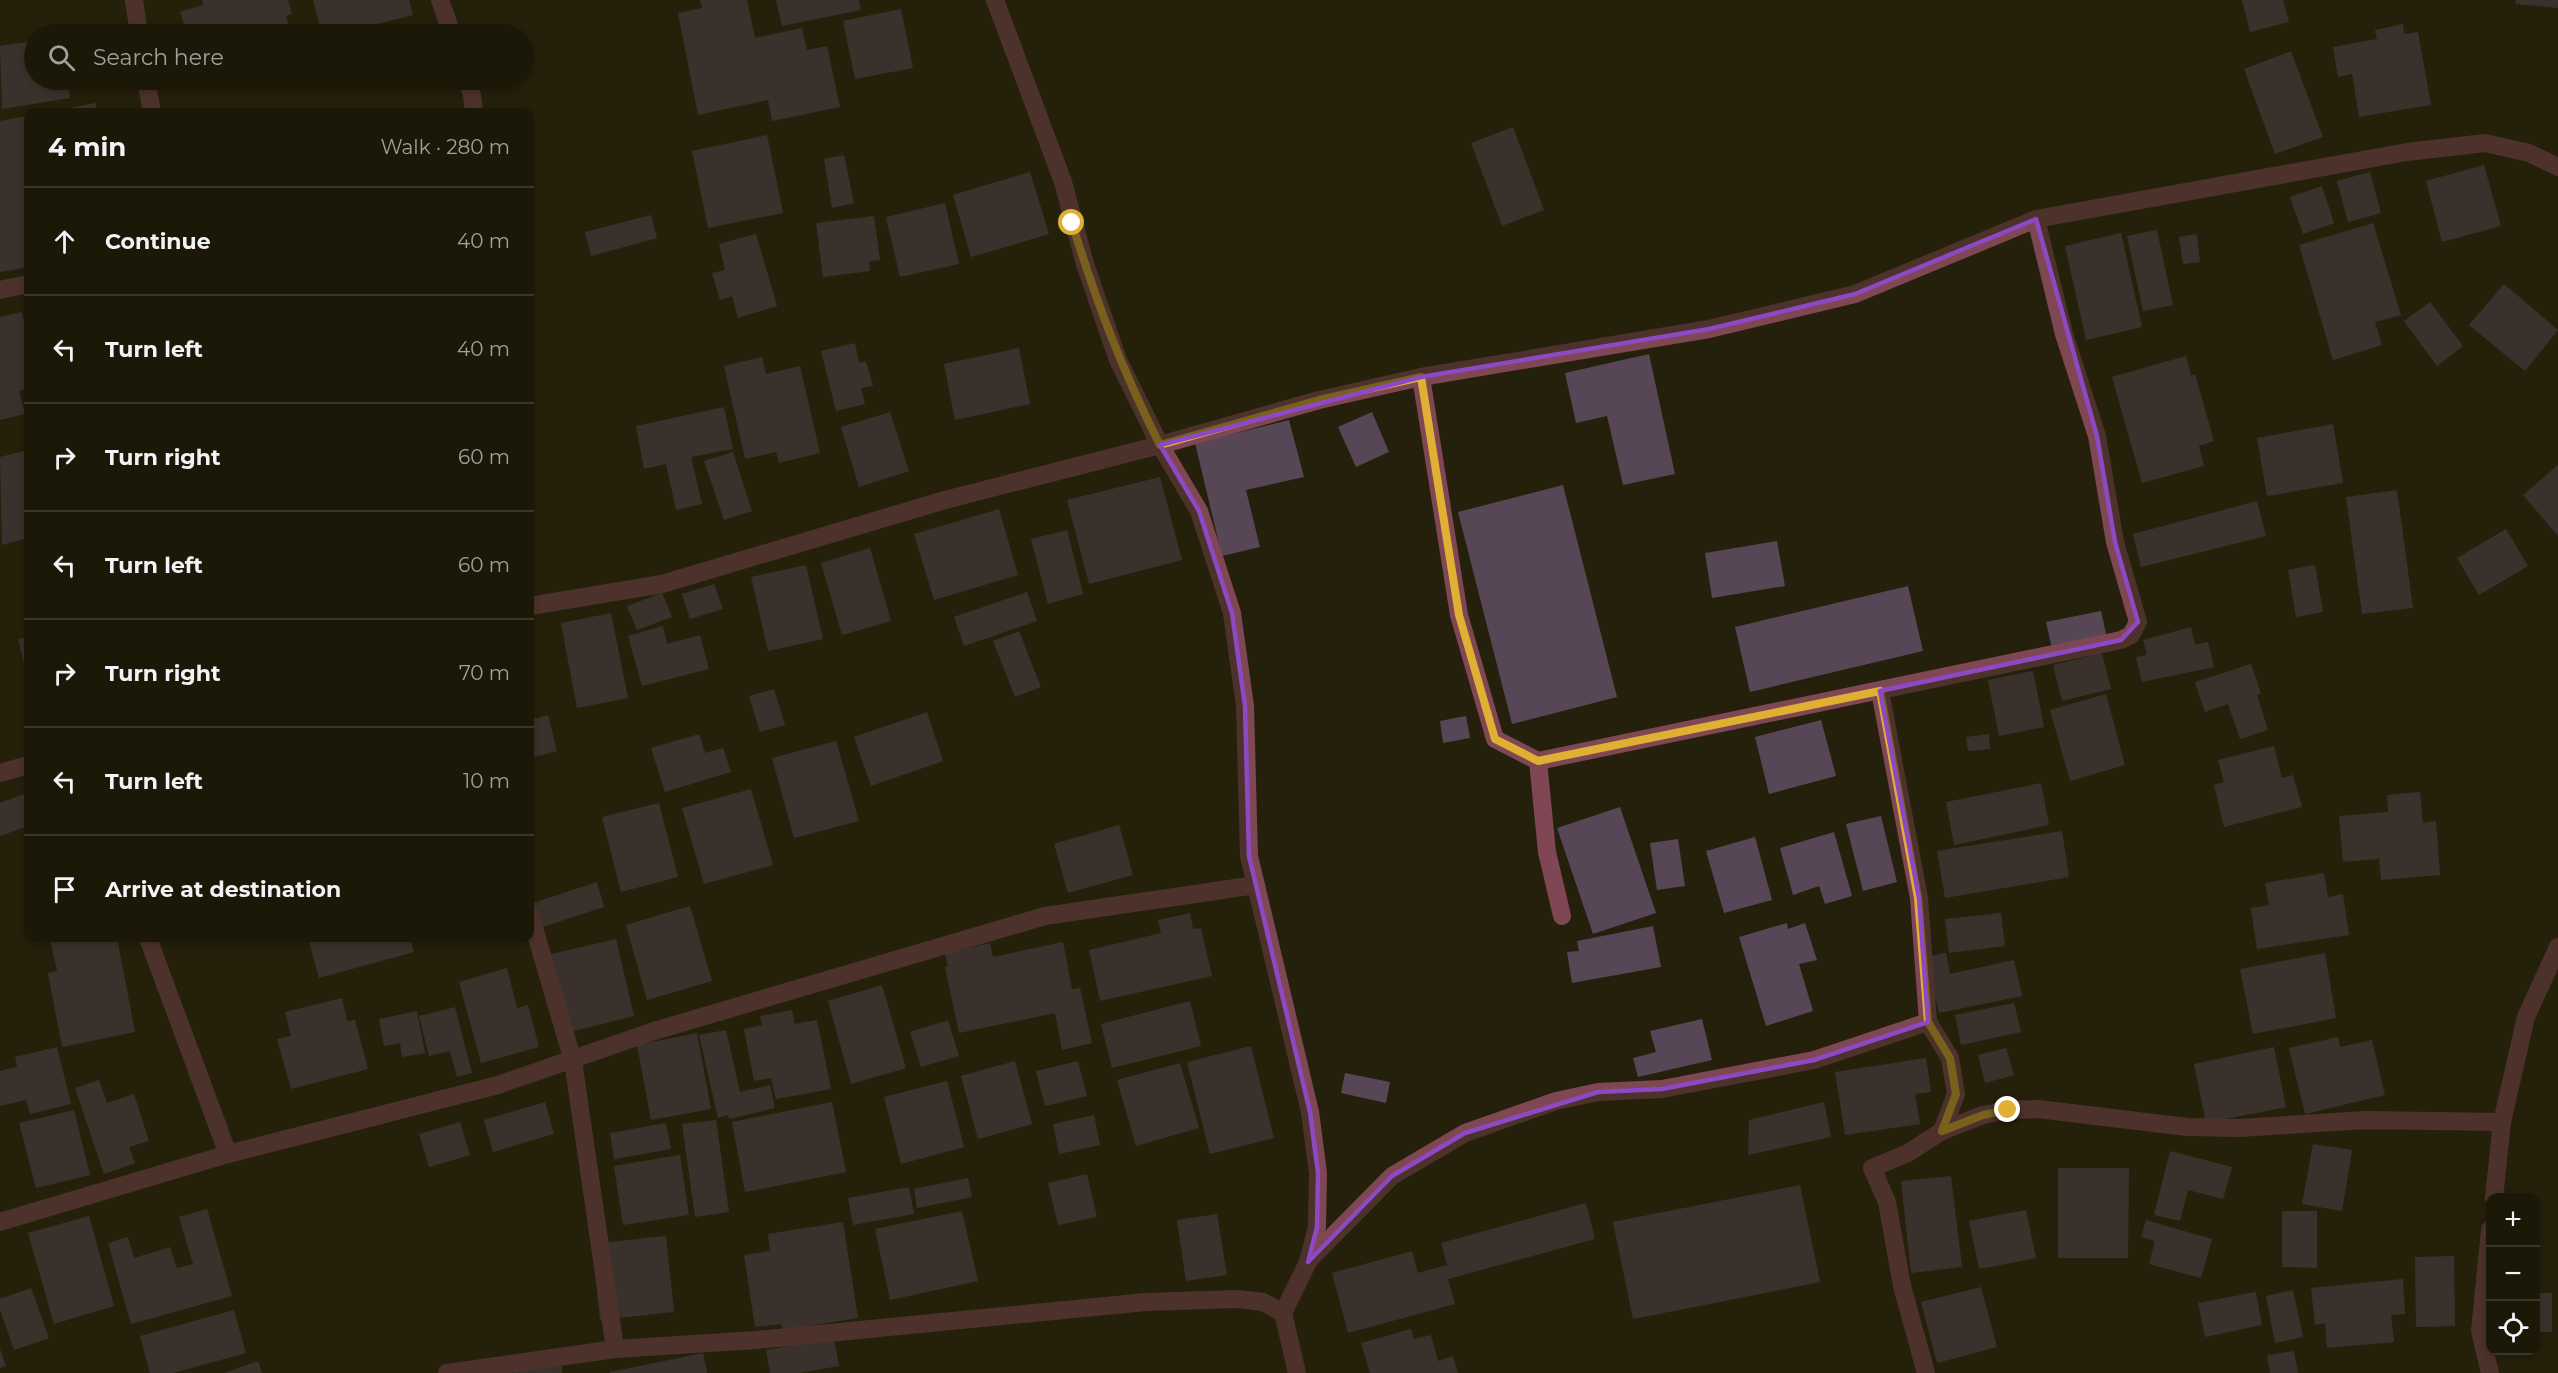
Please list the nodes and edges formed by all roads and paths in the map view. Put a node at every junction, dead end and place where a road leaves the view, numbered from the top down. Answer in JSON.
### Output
{"nodes":[{"id":1,"x":134,"y":0,"type":"edge"},
{"id":2,"x":440,"y":0,"type":"edge"},
{"id":3,"x":995,"y":0,"type":"edge"},
{"id":4,"x":138,"y":24,"type":"edge"},
{"id":5,"x":448,"y":24,"type":"edge"},
{"id":6,"x":148,"y":90,"type":"edge"},
{"id":7,"x":470,"y":90,"type":"edge"},
{"id":8,"x":151,"y":108,"type":"edge"},
{"id":9,"x":474,"y":108,"type":"edge"},
{"id":10,"x":2558,"y":167,"type":"edge"},
{"id":11,"x":2036,"y":219,"type":"junction"},
{"id":12,"x":24,"y":285,"type":"edge"},
{"id":13,"x":0,"y":290,"type":"edge"},
{"id":14,"x":1421,"y":377,"type":"junction"},
{"id":15,"x":1160,"y":445,"type":"junction"},
{"id":16,"x":534,"y":605,"type":"edge"},
{"id":17,"x":1880,"y":691,"type":"junction"},
{"id":18,"x":1538,"y":761,"type":"junction"},
{"id":19,"x":24,"y":766,"type":"edge"},
{"id":20,"x":0,"y":774,"type":"edge"},
{"id":21,"x":1256,"y":885,"type":"junction"},
{"id":22,"x":1562,"y":916,"type":"dead end"},
{"id":23,"x":534,"y":928,"type":"edge"},
{"id":24,"x":149,"y":942,"type":"edge"},
{"id":25,"x":2558,"y":947,"type":"edge"},
{"id":26,"x":1928,"y":1022,"type":"junction"},
{"id":27,"x":573,"y":1061,"type":"junction"},
{"id":28,"x":2502,"y":1122,"type":"junction"},
{"id":29,"x":1942,"y":1131,"type":"junction"},
{"id":30,"x":228,"y":1154,"type":"junction"},
{"id":31,"x":2494,"y":1193,"type":"edge"},
{"id":32,"x":0,"y":1222,"type":"edge"},
{"id":33,"x":2488,"y":1247,"type":"edge"},
{"id":34,"x":1308,"y":1262,"type":"junction"},
{"id":35,"x":1283,"y":1313,"type":"junction"},
{"id":36,"x":615,"y":1349,"type":"junction"},
{"id":37,"x":447,"y":1373,"type":"edge"},
{"id":38,"x":1297,"y":1373,"type":"edge"},
{"id":39,"x":1926,"y":1373,"type":"edge"},
{"id":40,"x":2490,"y":1373,"type":"edge"}],
"edges":[{"from":1,"to":4,"type":"street"},
{"from":2,"to":5,"type":"street"},
{"from":3,"to":15,"type":"street"},
{"from":6,"to":8,"type":"street"},
{"from":7,"to":9,"type":"street"},
{"from":10,"to":11,"type":"street"},
{"from":11,"to":14,"type":"street"},
{"from":11,"to":17,"type":"street"},
{"from":12,"to":13,"type":"street"},
{"from":14,"to":15,"type":"street"},
{"from":14,"to":18,"type":"street"},
{"from":15,"to":16,"type":"street"},
{"from":15,"to":21,"type":"street"},
{"from":17,"to":18,"type":"street"},
{"from":17,"to":26,"type":"street"},
{"from":18,"to":22,"type":"street"},
{"from":19,"to":20,"type":"street"},
{"from":21,"to":27,"type":"street"},
{"from":21,"to":34,"type":"street"},
{"from":23,"to":27,"type":"street"},
{"from":24,"to":30,"type":"street"},
{"from":25,"to":28,"type":"street"},
{"from":26,"to":29,"type":"street"},
{"from":26,"to":34,"type":"street"},
{"from":27,"to":30,"type":"street"},
{"from":27,"to":36,"type":"street"},
{"from":28,"to":29,"type":"street"},
{"from":28,"to":31,"type":"street"},
{"from":29,"to":39,"type":"street"},
{"from":30,"to":32,"type":"street"},
{"from":33,"to":40,"type":"street"},
{"from":34,"to":35,"type":"street"},
{"from":35,"to":36,"type":"street"},
{"from":35,"to":38,"type":"street"},
{"from":36,"to":37,"type":"street"}]}
